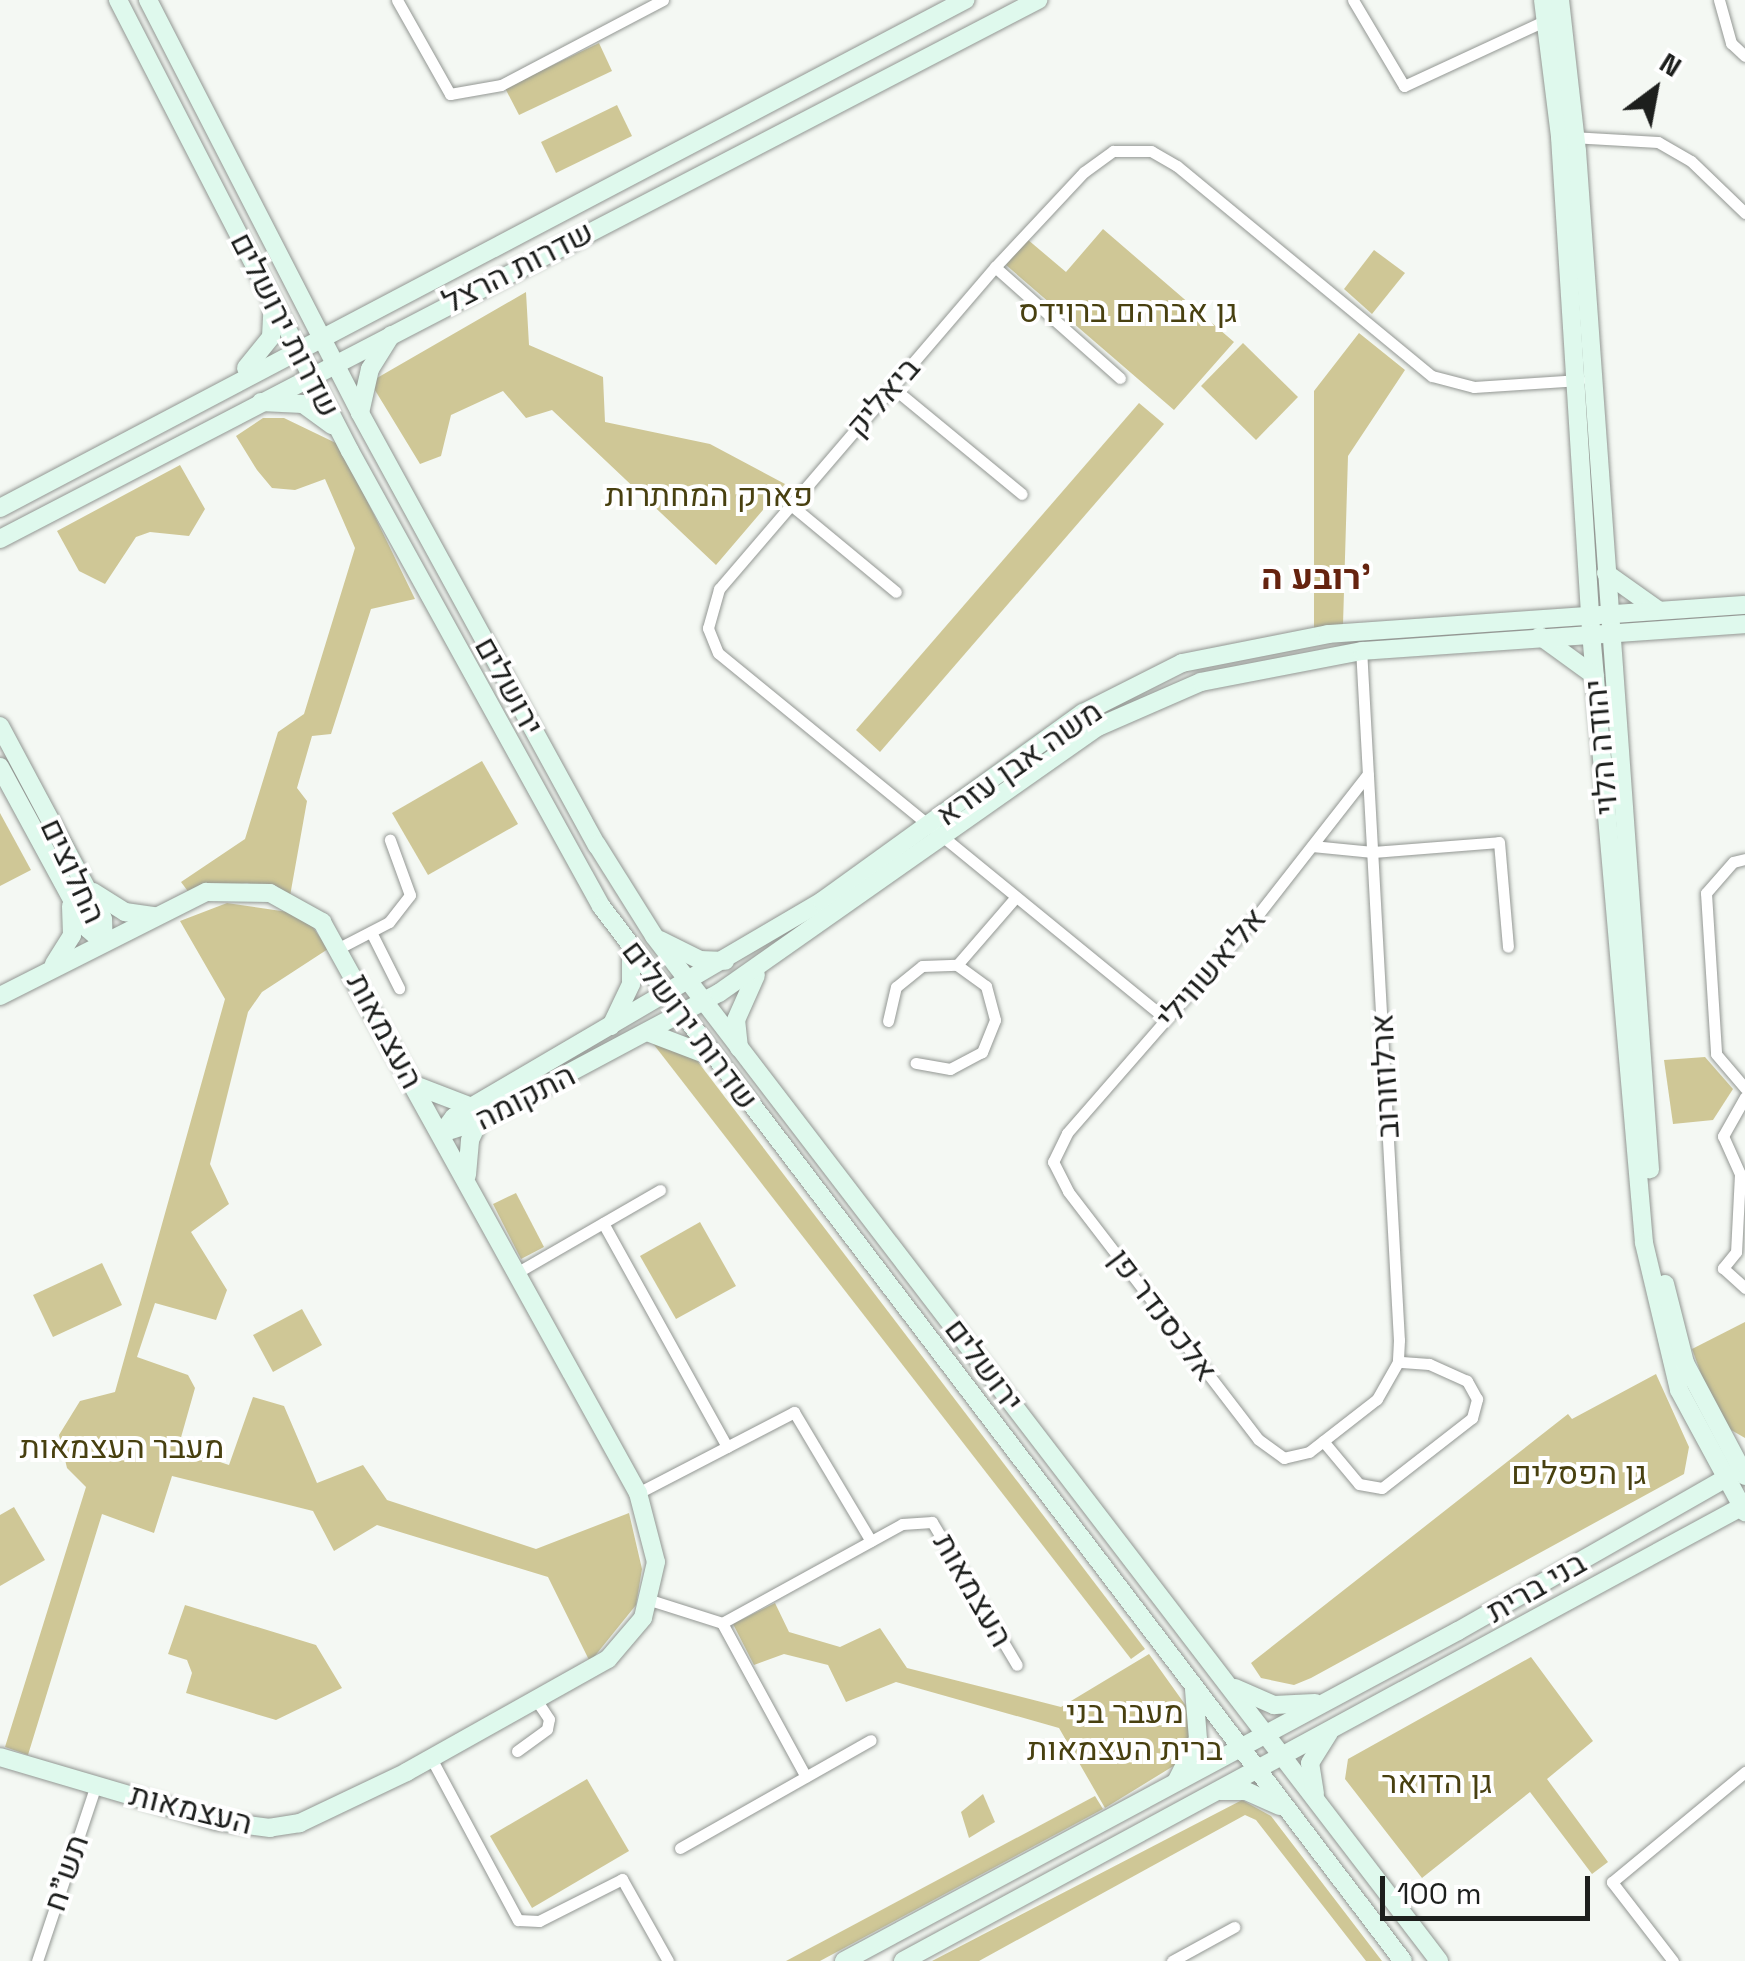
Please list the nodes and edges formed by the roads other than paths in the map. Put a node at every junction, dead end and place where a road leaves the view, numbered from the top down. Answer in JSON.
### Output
{"nodes":[{"id":1,"x":118,"y":0,"type":"edge"},
{"id":2,"x":148,"y":0,"type":"edge"},
{"id":3,"x":397,"y":0,"type":"edge"},
{"id":4,"x":663,"y":0,"type":"edge"},
{"id":5,"x":964,"y":0,"type":"edge"},
{"id":6,"x":1038,"y":0,"type":"edge"},
{"id":7,"x":1353,"y":0,"type":"edge"},
{"id":8,"x":1543,"y":0,"type":"edge"},
{"id":9,"x":1560,"y":0,"type":"edge"},
{"id":10,"x":1719,"y":0,"type":"edge"},
{"id":11,"x":1546,"y":20,"type":"junction"},
{"id":12,"x":1745,"y":56,"type":"edge"},
{"id":13,"x":1568,"y":137,"type":"junction"},
{"id":14,"x":1742,"y":205,"type":"edge"},
{"id":15,"x":995,"y":267,"type":"junction"},
{"id":16,"x":272,"y":293,"type":"junction"},
{"id":17,"x":394,"y":331,"type":"junction"},
{"id":18,"x":320,"y":334,"type":"junction"},
{"id":19,"x":298,"y":346,"type":"junction"},
{"id":20,"x":333,"y":362,"type":"junction"},
{"id":21,"x":312,"y":373,"type":"junction"},
{"id":22,"x":236,"y":378,"type":"junction"},
{"id":23,"x":1120,"y":378,"type":"dead end"},
{"id":24,"x":1585,"y":379,"type":"junction"},
{"id":25,"x":892,"y":387,"type":"junction"},
{"id":26,"x":256,"y":402,"type":"junction"},
{"id":27,"x":360,"y":413,"type":"junction"},
{"id":28,"x":350,"y":451,"type":"junction"},
{"id":29,"x":1022,"y":494,"type":"dead end"},
{"id":30,"x":791,"y":504,"type":"junction"},
{"id":31,"x":0,"y":508,"type":"edge"},
{"id":32,"x":0,"y":538,"type":"edge"},
{"id":33,"x":1606,"y":572,"type":"junction"},
{"id":34,"x":896,"y":592,"type":"dead end"},
{"id":35,"x":1745,"y":604,"type":"edge"},
{"id":36,"x":1659,"y":610,"type":"junction"},
{"id":37,"x":1600,"y":623,"type":"junction"},
{"id":38,"x":1745,"y":624,"type":"edge"},
{"id":39,"x":1539,"y":636,"type":"junction"},
{"id":40,"x":1361,"y":642,"type":"junction"},
{"id":41,"x":1595,"y":676,"type":"junction"},
{"id":42,"x":0,"y":726,"type":"edge"},
{"id":43,"x":0,"y":767,"type":"edge"},
{"id":44,"x":1368,"y":774,"type":"junction"},
{"id":45,"x":932,"y":824,"type":"junction"},
{"id":46,"x":947,"y":838,"type":"junction"},
{"id":47,"x":390,"y":840,"type":"dead end"},
{"id":48,"x":1311,"y":846,"type":"junction"},
{"id":49,"x":1373,"y":852,"type":"junction"},
{"id":50,"x":1745,"y":860,"type":"edge"},
{"id":51,"x":86,"y":888,"type":"junction"},
{"id":52,"x":1016,"y":897,"type":"junction"},
{"id":53,"x":70,"y":900,"type":"junction"},
{"id":54,"x":156,"y":916,"type":"junction"},
{"id":55,"x":371,"y":932,"type":"junction"},
{"id":56,"x":654,"y":936,"type":"junction"},
{"id":57,"x":104,"y":942,"type":"junction"},
{"id":58,"x":340,"y":948,"type":"junction"},
{"id":59,"x":630,"y":948,"type":"junction"},
{"id":60,"x":1508,"y":948,"type":"dead end"},
{"id":61,"x":725,"y":961,"type":"junction"},
{"id":62,"x":957,"y":965,"type":"junction"},
{"id":63,"x":762,"y":967,"type":"junction"},
{"id":64,"x":48,"y":972,"type":"junction"},
{"id":65,"x":686,"y":984,"type":"junction"},
{"id":66,"x":399,"y":988,"type":"dead end"},
{"id":67,"x":0,"y":996,"type":"edge"},
{"id":68,"x":666,"y":997,"type":"junction"},
{"id":69,"x":701,"y":1003,"type":"junction"},
{"id":70,"x":680,"y":1016,"type":"junction"},
{"id":71,"x":1166,"y":1019,"type":"junction"},
{"id":72,"x":888,"y":1021,"type":"dead end"},
{"id":73,"x":607,"y":1030,"type":"junction"},
{"id":74,"x":650,"y":1033,"type":"junction"},
{"id":75,"x":739,"y":1049,"type":"junction"},
{"id":76,"x":715,"y":1060,"type":"junction"},
{"id":77,"x":916,"y":1063,"type":"dead end"},
{"id":78,"x":414,"y":1085,"type":"junction"},
{"id":79,"x":1745,"y":1088,"type":"edge"},
{"id":80,"x":1745,"y":1098,"type":"edge"},
{"id":81,"x":476,"y":1114,"type":"junction"},
{"id":82,"x":442,"y":1133,"type":"junction"},
{"id":83,"x":1053,"y":1162,"type":"joint"},
{"id":84,"x":468,"y":1181,"type":"junction"},
{"id":85,"x":660,"y":1190,"type":"dead end"},
{"id":86,"x":603,"y":1223,"type":"junction"},
{"id":87,"x":518,"y":1272,"type":"junction"},
{"id":88,"x":1745,"y":1288,"type":"edge"},
{"id":89,"x":1398,"y":1362,"type":"junction"},
{"id":90,"x":1721,"y":1435,"type":"junction"},
{"id":91,"x":1323,"y":1440,"type":"junction"},
{"id":92,"x":1745,"y":1444,"type":"edge"},
{"id":93,"x":1704,"y":1446,"type":"junction"},
{"id":94,"x":727,"y":1447,"type":"junction"},
{"id":95,"x":1744,"y":1471,"type":"edge"},
{"id":96,"x":1724,"y":1480,"type":"junction"},
{"id":97,"x":638,"y":1493,"type":"junction"},
{"id":98,"x":1680,"y":1504,"type":"junction"},
{"id":99,"x":1744,"y":1508,"type":"edge"},
{"id":100,"x":871,"y":1542,"type":"junction"},
{"id":101,"x":650,"y":1600,"type":"junction"},
{"id":102,"x":722,"y":1623,"type":"junction"},
{"id":103,"x":1016,"y":1665,"type":"dead end"},
{"id":104,"x":1194,"y":1683,"type":"junction"},
{"id":105,"x":1226,"y":1683,"type":"junction"},
{"id":106,"x":536,"y":1700,"type":"junction"},
{"id":107,"x":1329,"y":1701,"type":"junction"},
{"id":108,"x":1336,"y":1726,"type":"junction"},
{"id":109,"x":1266,"y":1736,"type":"junction"},
{"id":110,"x":870,"y":1740,"type":"dead end"},
{"id":111,"x":1242,"y":1749,"type":"junction"},
{"id":112,"x":517,"y":1751,"type":"dead end"},
{"id":113,"x":1281,"y":1755,"type":"junction"},
{"id":114,"x":0,"y":1756,"type":"edge"},
{"id":115,"x":430,"y":1758,"type":"junction"},
{"id":116,"x":1256,"y":1768,"type":"junction"},
{"id":117,"x":1745,"y":1772,"type":"edge"},
{"id":118,"x":806,"y":1776,"type":"junction"},
{"id":119,"x":96,"y":1784,"type":"junction"},
{"id":120,"x":1173,"y":1786,"type":"junction"},
{"id":121,"x":1210,"y":1792,"type":"junction"},
{"id":122,"x":1319,"y":1804,"type":"junction"},
{"id":123,"x":1288,"y":1811,"type":"junction"},
{"id":124,"x":680,"y":1848,"type":"dead end"},
{"id":125,"x":1234,"y":1928,"type":"dead end"},
{"id":126,"x":37,"y":1961,"type":"edge"},
{"id":127,"x":668,"y":1961,"type":"edge"},
{"id":128,"x":844,"y":1961,"type":"edge"},
{"id":129,"x":903,"y":1961,"type":"edge"},
{"id":130,"x":1172,"y":1961,"type":"edge"},
{"id":131,"x":1403,"y":1961,"type":"edge"},
{"id":132,"x":1439,"y":1961,"type":"edge"},
{"id":133,"x":1672,"y":1961,"type":"edge"}],
"edges":[{"from":1,"to":16,"type":"main road","name":"שדרות ירושלים"},
{"from":2,"to":18,"type":"main road","name":"שדרות ירושלים"},
{"from":3,"to":4,"type":"street"},
{"from":5,"to":18,"type":"main road","name":"שדרות הרצל"},
{"from":6,"to":17,"type":"main road","name":"שדרות הרצל"},
{"from":7,"to":11,"type":"street"},
{"from":8,"to":11,"type":"main road","name":"יהודה הלוי"},
{"from":9,"to":13,"type":"main road","name":"יהודה הלוי"},
{"from":10,"to":12,"type":"street"},
{"from":11,"to":13,"type":"main road","name":"יהודה הלוי"},
{"from":13,"to":14,"type":"street"},
{"from":13,"to":24,"type":"main road","name":"יהודה הלוי"},
{"from":15,"to":23,"type":"street"},
{"from":15,"to":24,"type":"street","name":"ביאליק"},
{"from":15,"to":25,"type":"street","name":"ביאליק"},
{"from":16,"to":19,"type":"main road","name":"שדרות ירושלים"},
{"from":16,"to":22,"type":"main road"},
{"from":17,"to":20,"type":"main road","name":"שדרות הרצל"},
{"from":17,"to":27,"type":"main road"},
{"from":18,"to":19,"type":"main road","name":"שדרות הרצל"},
{"from":18,"to":20,"type":"main road","name":"שדרות ירושלים"},
{"from":19,"to":21,"type":"main road","name":"שדרות ירושלים"},
{"from":19,"to":22,"type":"main road","name":"שדרות הרצל"},
{"from":20,"to":21,"type":"main road","name":"שדרות הרצל"},
{"from":20,"to":27,"type":"main road","name":"שדרות ירושלים"},
{"from":21,"to":26,"type":"main road","name":"שדרות הרצל"},
{"from":21,"to":28,"type":"main road","name":"שדרות ירושלים"},
{"from":22,"to":31,"type":"main road","name":"שדרות הרצל"},
{"from":24,"to":33,"type":"main road","name":"יהודה הלוי"},
{"from":24,"to":37,"type":"main road","name":"יהודה הלוי"},
{"from":25,"to":29,"type":"street"},
{"from":25,"to":30,"type":"street","name":"ביאליק"},
{"from":26,"to":28,"type":"main road"},
{"from":26,"to":32,"type":"main road","name":"שדרות הרצל"},
{"from":27,"to":56,"type":"main road","name":"ירושלים"},
{"from":28,"to":59,"type":"main road","name":"שדרות ירושלים"},
{"from":30,"to":34,"type":"street"},
{"from":30,"to":45,"type":"street","name":"ביאליק"},
{"from":33,"to":36,"type":"main road"},
{"from":33,"to":37,"type":"main road","name":"יהודה הלוי"},
{"from":35,"to":36,"type":"main road","name":"משה אבן עזרא"},
{"from":36,"to":37,"type":"main road","name":"משה אבן עזרא"},
{"from":37,"to":38,"type":"main road","name":"משה אבן עזרא"},
{"from":37,"to":39,"type":"main road","name":"משה אבן עזרא"},
{"from":37,"to":40,"type":"main road","name":"משה אבן עזרא"},
{"from":37,"to":41,"type":"main road","name":"יהודה הלוי"},
{"from":37,"to":90,"type":"main road","name":"יהודה הלוי"},
{"from":39,"to":40,"type":"main road","name":"משה אבן עזרא"},
{"from":39,"to":41,"type":"main road"},
{"from":40,"to":44,"type":"street","name":"ארלוזורוב"},
{"from":40,"to":45,"type":"main road","name":"משה אבן עזרא"},
{"from":40,"to":46,"type":"main road","name":"משה אבן עזרא"},
{"from":41,"to":93,"type":"main road","name":"יהודה הלוי"},
{"from":42,"to":51,"type":"main road","name":"החלוצים"},
{"from":43,"to":53,"type":"main road","name":"החלוצים"},
{"from":44,"to":48,"type":"street","name":"אליאשווילי"},
{"from":44,"to":49,"type":"street","name":"ארלוזורוב"},
{"from":45,"to":46,"type":"street","name":"ביאליק"},
{"from":45,"to":61,"type":"main road","name":"משה אבן עזרא"},
{"from":46,"to":52,"type":"street","name":"ביאליק"},
{"from":46,"to":63,"type":"main road","name":"משה אבן עזרא"},
{"from":47,"to":55,"type":"street","name":"העצמאות"},
{"from":48,"to":49,"type":"street"},
{"from":48,"to":71,"type":"street","name":"אליאשווילי"},
{"from":49,"to":60,"type":"street"},
{"from":49,"to":89,"type":"street","name":"ארלוזורוב"},
{"from":50,"to":79,"type":"street"},
{"from":51,"to":54,"type":"main road"},
{"from":51,"to":57,"type":"main road","name":"החלוצים"},
{"from":52,"to":62,"type":"street"},
{"from":52,"to":71,"type":"street","name":"ביאליק"},
{"from":53,"to":57,"type":"main road","name":"החלוצים"},
{"from":53,"to":64,"type":"main road"},
{"from":54,"to":57,"type":"main road","name":"העצמאות"},
{"from":54,"to":58,"type":"main road","name":"העצמאות"},
{"from":55,"to":58,"type":"street","name":"העצמאות"},
{"from":55,"to":66,"type":"street"},
{"from":56,"to":61,"type":"main road"},
{"from":56,"to":65,"type":"main road","name":"ירושלים"},
{"from":57,"to":64,"type":"main road","name":"העצמאות"},
{"from":58,"to":78,"type":"main road","name":"העצמאות"},
{"from":59,"to":68,"type":"main road","name":"שדרות ירושלים"},
{"from":59,"to":73,"type":"main road"},
{"from":61,"to":65,"type":"main road","name":"משה אבן עזרא"},
{"from":62,"to":72,"type":"street"},
{"from":62,"to":77,"type":"street"},
{"from":63,"to":69,"type":"main road","name":"משה אבן עזרא"},
{"from":63,"to":75,"type":"main road"},
{"from":64,"to":67,"type":"main road","name":"העצמאות"},
{"from":65,"to":68,"type":"main road","name":"התקומה"},
{"from":65,"to":69,"type":"main road","name":"ירושלים"},
{"from":68,"to":70,"type":"main road","name":"שדרות ירושלים"},
{"from":68,"to":73,"type":"main road","name":"התקומה"},
{"from":69,"to":70,"type":"main road","name":"התקומה"},
{"from":69,"to":75,"type":"main road","name":"שדרות ירושלים"},
{"from":70,"to":74,"type":"main road","name":"התקומה"},
{"from":70,"to":76,"type":"main road","name":"שדרות ירושלים"},
{"from":71,"to":83,"type":"street","name":"אליאשווילי"},
{"from":73,"to":81,"type":"main road","name":"התקומה"},
{"from":74,"to":76,"type":"main road"},
{"from":74,"to":81,"type":"main road","name":"התקומה"},
{"from":75,"to":105,"type":"main road","name":"ירושלים"},
{"from":76,"to":104,"type":"main road","name":"שדרות ירושלים"},
{"from":78,"to":81,"type":"main road"},
{"from":78,"to":82,"type":"main road","name":"העצמאות"},
{"from":80,"to":88,"type":"street"},
{"from":81,"to":82,"type":"main road","name":"התקומה"},
{"from":81,"to":84,"type":"main road"},
{"from":82,"to":84,"type":"main road","name":"העצמאות"},
{"from":83,"to":91,"type":"street","name":"אלכסנדר פן"},
{"from":84,"to":87,"type":"main road","name":"העצמאות"},
{"from":85,"to":86,"type":"street"},
{"from":86,"to":87,"type":"street"},
{"from":86,"to":94,"type":"street"},
{"from":87,"to":97,"type":"main road","name":"העצמאות"},
{"from":89,"to":91,"type":"street"},
{"from":89,"to":91,"type":"street"},
{"from":90,"to":92,"type":"main road"},
{"from":90,"to":95,"type":"main road","name":"יהודה הלוי"},
{"from":93,"to":96,"type":"main road","name":"יהודה הלוי"},
{"from":93,"to":98,"type":"main road"},
{"from":94,"to":97,"type":"street"},
{"from":94,"to":100,"type":"street"},
{"from":95,"to":96,"type":"main road","name":"בני ברית"},
{"from":96,"to":98,"type":"main road","name":"בני ברית"},
{"from":96,"to":99,"type":"main road","name":"יהודה הלוי"},
{"from":97,"to":101,"type":"main road","name":"העצמאות"},
{"from":98,"to":107,"type":"main road","name":"בני ברית"},
{"from":99,"to":108,"type":"main road","name":"בני ברית"},
{"from":100,"to":102,"type":"street","name":"העצמאות"},
{"from":100,"to":103,"type":"street","name":"העצמאות"},
{"from":101,"to":102,"type":"street"},
{"from":101,"to":106,"type":"main road","name":"העצמאות"},
{"from":102,"to":118,"type":"street"},
{"from":104,"to":111,"type":"main road","name":"שדרות ירושלים"},
{"from":104,"to":120,"type":"main road"},
{"from":105,"to":107,"type":"main road"},
{"from":105,"to":109,"type":"main road"},
{"from":106,"to":112,"type":"street"},
{"from":106,"to":115,"type":"main road","name":"העצמאות"},
{"from":107,"to":109,"type":"main road","name":"בני ברית"},
{"from":108,"to":113,"type":"main road","name":"בני ברית"},
{"from":108,"to":122,"type":"main road"},
{"from":109,"to":111,"type":"main road","name":"בני ברית"},
{"from":109,"to":113,"type":"main road"},
{"from":110,"to":118,"type":"street"},
{"from":111,"to":116,"type":"main road","name":"שדרות ירושלים"},
{"from":111,"to":120,"type":"main road"},
{"from":113,"to":116,"type":"main road","name":"בני ברית"},
{"from":113,"to":122,"type":"main road"},
{"from":114,"to":119,"type":"main road","name":"העצמאות"},
{"from":115,"to":119,"type":"main road","name":"העצמאות"},
{"from":115,"to":127,"type":"street"},
{"from":116,"to":121,"type":"main road","name":"בני ברית"},
{"from":116,"to":123,"type":"main road","name":"שדרות ירושלים"},
{"from":117,"to":133,"type":"street"},
{"from":118,"to":124,"type":"street"},
{"from":119,"to":126,"type":"street","name":"תש\"ח"},
{"from":120,"to":128,"type":"main road"},
{"from":121,"to":123,"type":"main road"},
{"from":121,"to":129,"type":"main road"},
{"from":122,"to":132,"type":"main road"},
{"from":123,"to":131,"type":"main road","name":"שדרות ירושלים"},
{"from":125,"to":130,"type":"street"}]}
